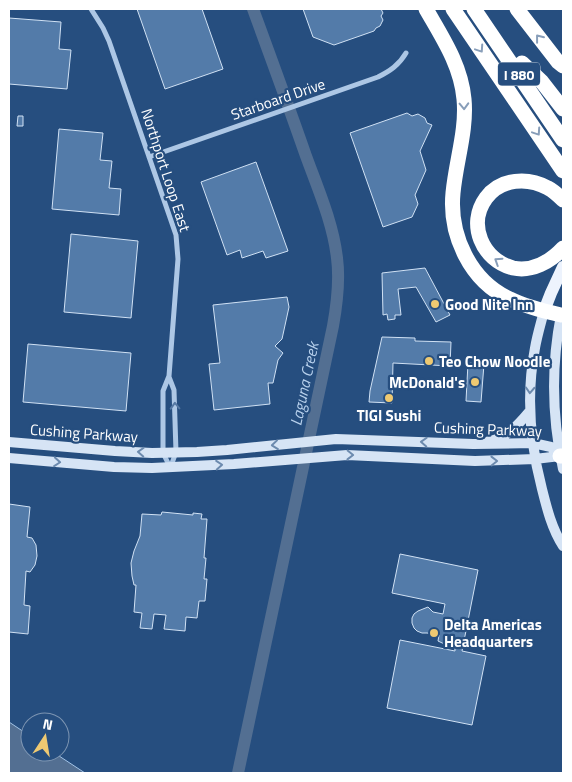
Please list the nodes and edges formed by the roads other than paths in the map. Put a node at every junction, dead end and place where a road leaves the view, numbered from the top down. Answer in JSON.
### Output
{"nodes":[{"id":1,"x":91,"y":9,"type":"edge"},
{"id":2,"x":426,"y":9,"type":"edge"},
{"id":3,"x":453,"y":9,"type":"edge"},
{"id":4,"x":474,"y":9,"type":"edge"},
{"id":5,"x":485,"y":9,"type":"edge"},
{"id":6,"x":517,"y":9,"type":"edge"},
{"id":7,"x":406,"y":52,"type":"dead end"},
{"id":8,"x":522,"y":63,"type":"junction"},
{"id":9,"x":563,"y":66,"type":"edge"},
{"id":10,"x":563,"y":109,"type":"edge"},
{"id":11,"x":563,"y":125,"type":"edge"},
{"id":12,"x":563,"y":140,"type":"edge"},
{"id":13,"x":150,"y":157,"type":"junction"},
{"id":14,"x":563,"y":171,"type":"edge"},
{"id":15,"x":563,"y":200,"type":"edge"},
{"id":16,"x":562,"y":249,"type":"edge"},
{"id":17,"x":563,"y":266,"type":"edge"},
{"id":18,"x":544,"y":311,"type":"junction"},
{"id":19,"x":562,"y":311,"type":"edge"},
{"id":20,"x":168,"y":376,"type":"junction"},
{"id":21,"x":529,"y":412,"type":"junction"},
{"id":22,"x":9,"y":442,"type":"edge"},
{"id":23,"x":533,"y":443,"type":"junction"},
{"id":24,"x":473,"y":444,"type":"junction"},
{"id":25,"x":176,"y":452,"type":"junction"},
{"id":26,"x":164,"y":453,"type":"junction"},
{"id":27,"x":9,"y":458,"type":"edge"},
{"id":28,"x":535,"y":459,"type":"junction"},
{"id":29,"x":562,"y":460,"type":"edge"},
{"id":30,"x":170,"y":468,"type":"junction"},
{"id":31,"x":563,"y":546,"type":"edge"}],
"edges":[{"from":1,"to":13,"type":"street","name":"Northport Loop East"},
{"from":2,"to":18,"type":"highway","one_way":true},
{"from":3,"to":14,"type":"highway","number":"I 880","one_way":true},
{"from":4,"to":12,"type":"highway","number":"I 880"},
{"from":5,"to":8,"type":"highway","number":"I 880"},
{"from":9,"to":6,"type":"highway","one_way":true},
{"from":7,"to":13,"type":"street","name":"Starboard Drive"},
{"from":8,"to":10,"type":"highway"},
{"from":8,"to":11,"type":"highway","number":"I 880"},
{"from":13,"to":20,"type":"street","name":"Northport Loop East"},
{"from":16,"to":15,"type":"highway","one_way":true},
{"from":17,"to":18,"type":"main road"},
{"from":18,"to":19,"type":"highway"},
{"from":18,"to":21,"type":"main road","one_way":true},
{"from":19,"to":29,"type":"main road"},
{"from":25,"to":20,"type":"street","name":"Northport Loop East","one_way":true},
{"from":20,"to":26,"type":"street","name":"Northport Loop East"},
{"from":21,"to":23,"type":"main road"},
{"from":21,"to":24,"type":"main road"},
{"from":26,"to":22,"type":"main road","name":"Cushing Parkway","one_way":true},
{"from":23,"to":24,"type":"main road","name":"Cushing Parkway"},
{"from":23,"to":28,"type":"main road"},
{"from":23,"to":29,"type":"main road","name":"Cushing Parkway"},
{"from":24,"to":25,"type":"main road","name":"Cushing Parkway","one_way":true},
{"from":25,"to":26,"type":"main road","name":"Cushing Parkway"},
{"from":25,"to":30,"type":"street","name":"Northport Loop East"},
{"from":26,"to":30,"type":"street","name":"Northport Loop East"},
{"from":27,"to":30,"type":"main road","name":"Cushing Parkway","one_way":true},
{"from":28,"to":29,"type":"main road","name":"Cushing Parkway"},
{"from":30,"to":28,"type":"main road","name":"Cushing Parkway","one_way":true},
{"from":28,"to":31,"type":"main road"}]}
